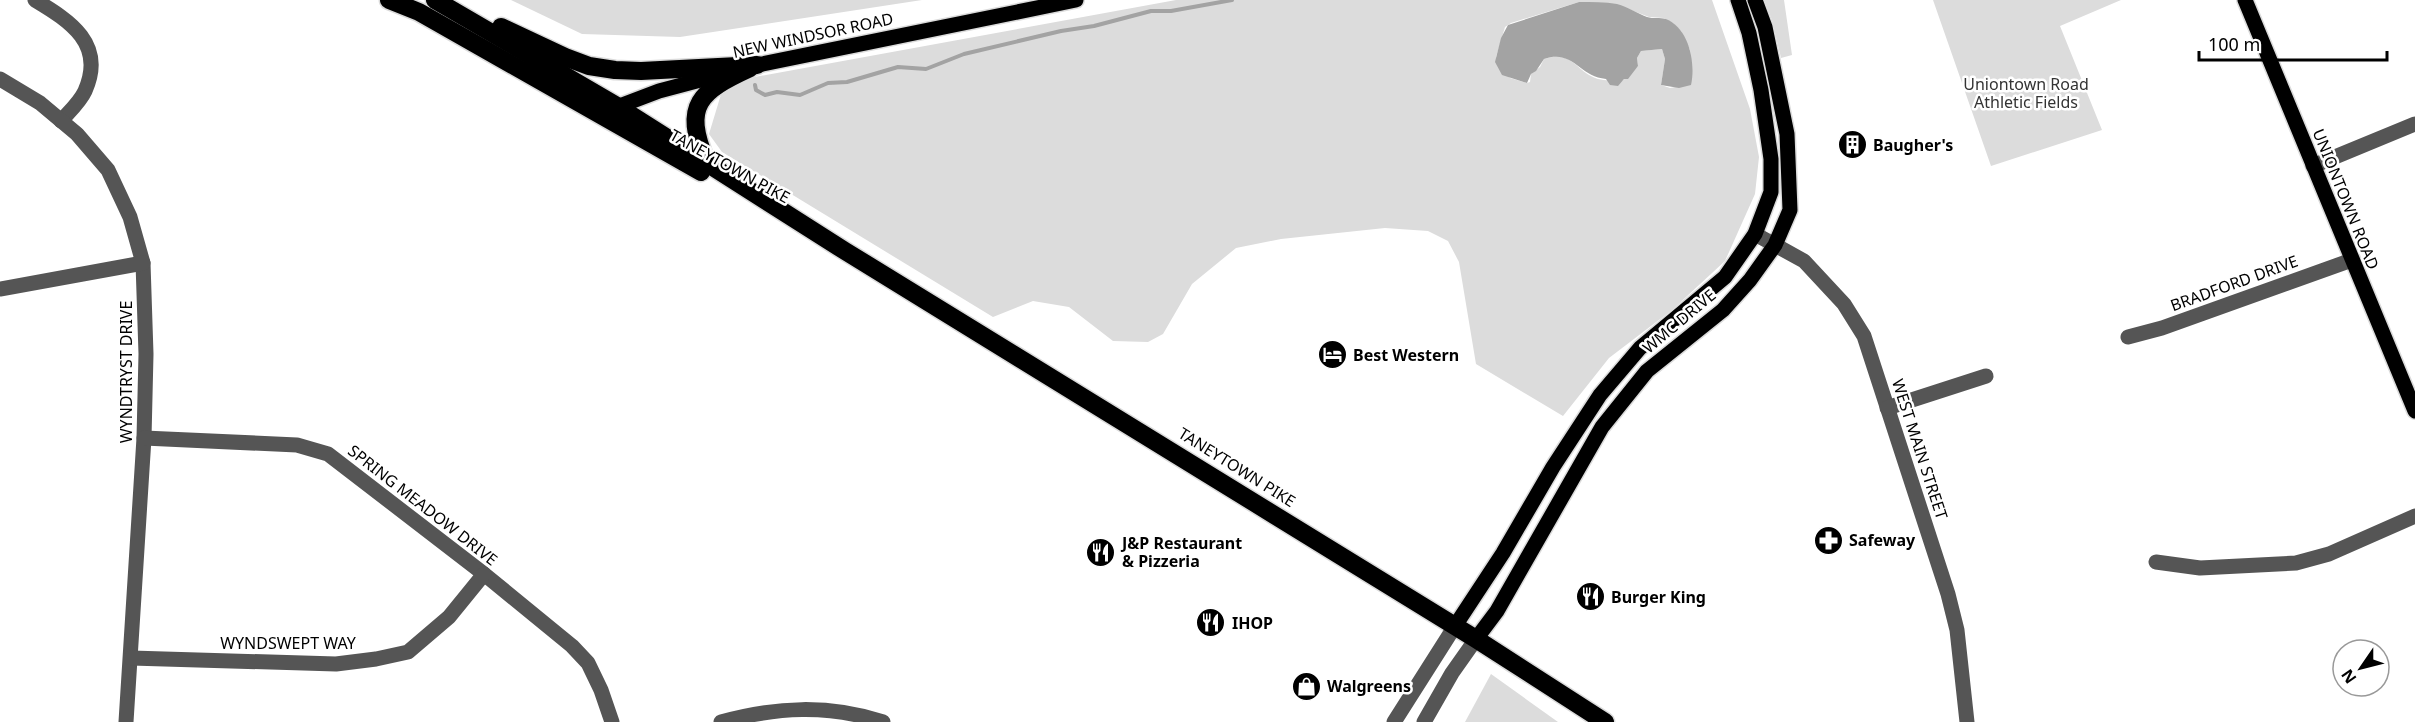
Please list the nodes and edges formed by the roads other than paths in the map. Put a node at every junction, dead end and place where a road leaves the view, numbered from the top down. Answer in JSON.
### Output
{"nodes":[{"id":1,"x":35,"y":0,"type":"edge"},
{"id":2,"x":389,"y":0,"type":"edge"},
{"id":3,"x":435,"y":0,"type":"edge"},
{"id":4,"x":442,"y":0,"type":"edge"},
{"id":5,"x":1076,"y":0,"type":"edge"},
{"id":6,"x":1738,"y":0,"type":"edge"},
{"id":7,"x":1755,"y":0,"type":"edge"},
{"id":8,"x":2246,"y":0,"type":"edge"},
{"id":9,"x":757,"y":65,"type":"junction"},
{"id":10,"x":0,"y":79,"type":"edge"},
{"id":11,"x":617,"y":106,"type":"junction"},
{"id":12,"x":598,"y":114,"type":"junction"},
{"id":13,"x":61,"y":121,"type":"junction"},
{"id":14,"x":2415,"y":124,"type":"edge"},
{"id":15,"x":706,"y":161,"type":"junction"},
{"id":16,"x":2313,"y":166,"type":"junction"},
{"id":17,"x":1755,"y":234,"type":"junction"},
{"id":18,"x":1775,"y":245,"type":"junction"},
{"id":19,"x":845,"y":251,"type":"junction"},
{"id":20,"x":2352,"y":260,"type":"junction"},
{"id":21,"x":143,"y":263,"type":"junction"},
{"id":22,"x":0,"y":289,"type":"edge"},
{"id":23,"x":2128,"y":337,"type":"dead end"},
{"id":24,"x":1986,"y":376,"type":"dead end"},
{"id":25,"x":1887,"y":408,"type":"junction"},
{"id":26,"x":2415,"y":411,"type":"edge"},
{"id":27,"x":144,"y":438,"type":"junction"},
{"id":28,"x":2415,"y":516,"type":"edge"},
{"id":29,"x":2156,"y":562,"type":"dead end"},
{"id":30,"x":484,"y":574,"type":"junction"},
{"id":31,"x":1455,"y":626,"type":"junction"},
{"id":32,"x":1476,"y":639,"type":"junction"},
{"id":33,"x":131,"y":658,"type":"junction"},
{"id":34,"x":794,"y":715,"type":"edge"},
{"id":35,"x":126,"y":722,"type":"edge"},
{"id":36,"x":612,"y":722,"type":"edge"},
{"id":37,"x":721,"y":722,"type":"edge"},
{"id":38,"x":883,"y":722,"type":"edge"},
{"id":39,"x":1394,"y":722,"type":"edge"},
{"id":40,"x":1424,"y":722,"type":"edge"},
{"id":41,"x":1605,"y":722,"type":"edge"},
{"id":42,"x":1967,"y":722,"type":"edge"}],
"edges":[{"from":1,"to":13,"type":"street"},
{"from":2,"to":12,"type":"highway","name":"TANEYTOWN PIKE"},
{"from":3,"to":11,"type":"highway","name":"TANEYTOWN PIKE"},
{"from":4,"to":9,"type":"highway"},
{"from":5,"to":9,"type":"main road","name":"NEW WINDSOR ROAD"},
{"from":6,"to":17,"type":"main road","name":"WMC DRIVE"},
{"from":7,"to":18,"type":"main road","name":"WMC DRIVE"},
{"from":8,"to":16,"type":"main road","name":"UNIONTOWN ROAD"},
{"from":9,"to":11,"type":"main road","name":"NEW WINDSOR ROAD"},
{"from":9,"to":15,"type":"highway"},
{"from":10,"to":13,"type":"street","name":"WYNDTRYST DRIVE"},
{"from":11,"to":12,"type":"main road","name":"NEW WINDSOR ROAD"},
{"from":11,"to":15,"type":"highway","name":"TANEYTOWN PIKE"},
{"from":12,"to":19,"type":"highway","name":"TANEYTOWN PIKE"},
{"from":13,"to":21,"type":"street","name":"WYNDTRYST DRIVE"},
{"from":14,"to":16,"type":"street"},
{"from":15,"to":19,"type":"highway","name":"TANEYTOWN PIKE"},
{"from":16,"to":20,"type":"main road","name":"UNIONTOWN ROAD"},
{"from":17,"to":18,"type":"street","name":"WEST MAIN STREET"},
{"from":17,"to":31,"type":"main road","name":"WMC DRIVE"},
{"from":18,"to":25,"type":"street","name":"WEST MAIN STREET"},
{"from":18,"to":32,"type":"main road","name":"WMC DRIVE"},
{"from":19,"to":31,"type":"highway","name":"TANEYTOWN PIKE"},
{"from":20,"to":23,"type":"street","name":"BRADFORD DRIVE"},
{"from":20,"to":26,"type":"main road","name":"UNIONTOWN ROAD"},
{"from":21,"to":22,"type":"street"},
{"from":21,"to":27,"type":"street","name":"WYNDTRYST DRIVE"},
{"from":24,"to":25,"type":"street"},
{"from":25,"to":42,"type":"street","name":"WEST MAIN STREET"},
{"from":27,"to":30,"type":"street","name":"SPRING MEADOW DRIVE"},
{"from":27,"to":33,"type":"street","name":"WYNDTRYST DRIVE"},
{"from":28,"to":29,"type":"street"},
{"from":30,"to":33,"type":"street","name":"WYNDSWEPT WAY"},
{"from":30,"to":36,"type":"street","name":"SPRING MEADOW DRIVE"},
{"from":31,"to":32,"type":"highway","name":"TANEYTOWN PIKE"},
{"from":31,"to":39,"type":"street"},
{"from":32,"to":40,"type":"street"},
{"from":32,"to":41,"type":"highway","name":"TANEYTOWN PIKE"},
{"from":33,"to":35,"type":"street","name":"WYNDTRYST DRIVE"},
{"from":34,"to":37,"type":"street"},
{"from":34,"to":38,"type":"street"}]}
